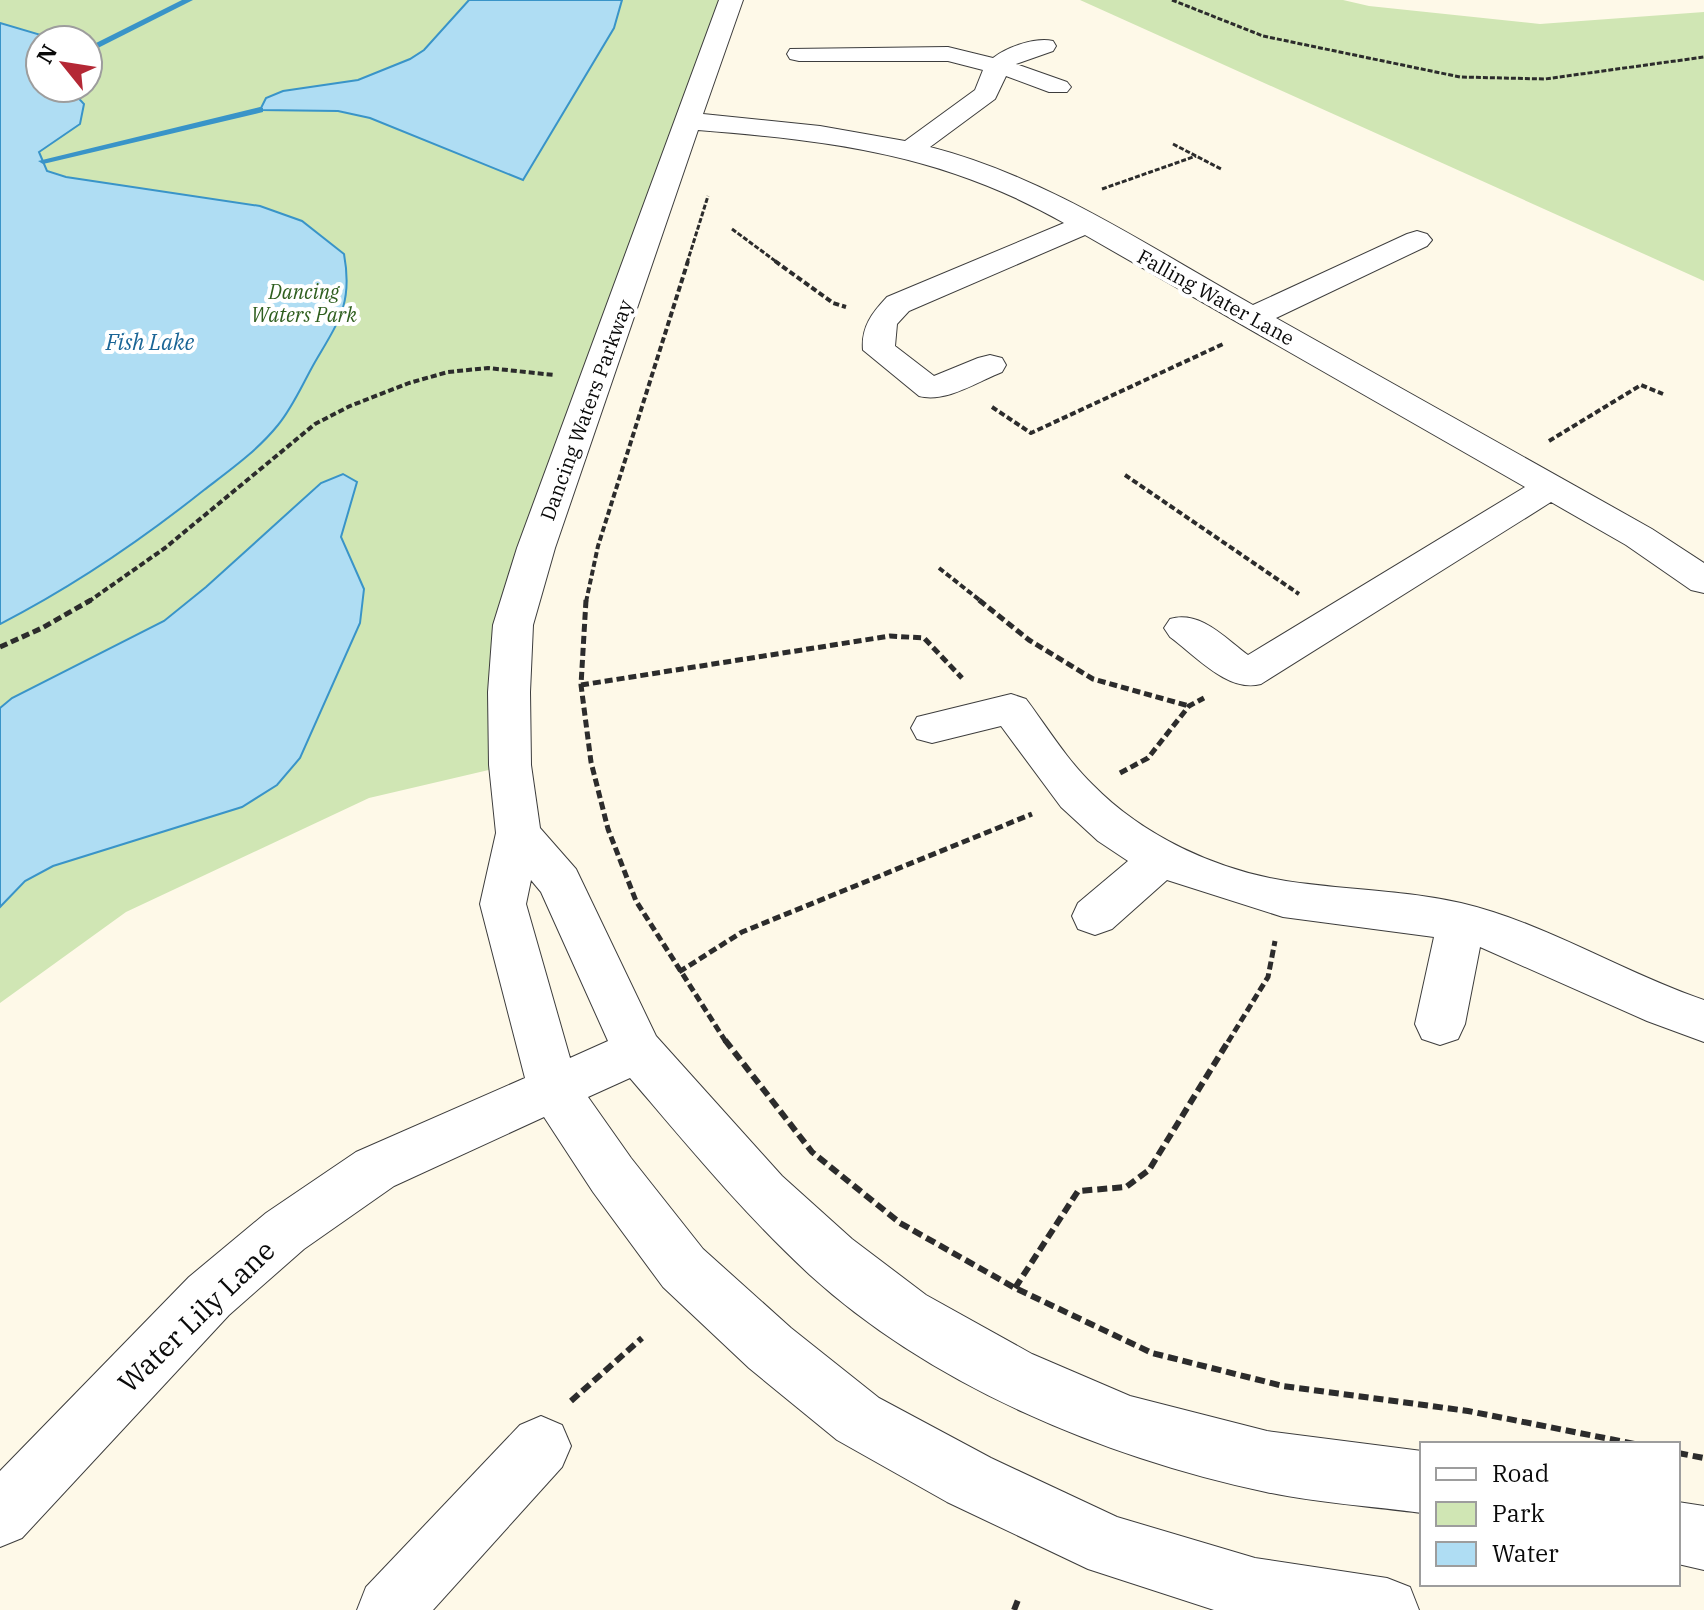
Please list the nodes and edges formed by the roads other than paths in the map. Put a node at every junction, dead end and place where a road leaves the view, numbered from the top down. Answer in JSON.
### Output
{"nodes":[{"id":1,"x":731,"y":0,"type":"edge"},
{"id":2,"x":1044,"y":46,"type":"dead end"},
{"id":3,"x":799,"y":54,"type":"dead end"},
{"id":4,"x":997,"y":67,"type":"junction"},
{"id":5,"x":1058,"y":87,"type":"dead end"},
{"id":6,"x":689,"y":121,"type":"junction"},
{"id":7,"x":912,"y":148,"type":"junction"},
{"id":8,"x":1085,"y":224,"type":"junction"},
{"id":9,"x":1417,"y":240,"type":"dead end"},
{"id":10,"x":1259,"y":321,"type":"junction"},
{"id":11,"x":990,"y":365,"type":"dead end"},
{"id":12,"x":1550,"y":487,"type":"junction"},
{"id":13,"x":1704,"y":581,"type":"edge"},
{"id":14,"x":1184,"y":628,"type":"dead end"},
{"id":15,"x":932,"y":728,"type":"dead end"},
{"id":16,"x":518,"y":833,"type":"junction"},
{"id":17,"x":1161,"y":859,"type":"junction"},
{"id":18,"x":1095,"y":916,"type":"dead end"},
{"id":19,"x":1461,"y":922,"type":"junction"},
{"id":20,"x":1704,"y":1021,"type":"edge"},
{"id":21,"x":1440,"y":1024,"type":"dead end"},
{"id":22,"x":638,"y":1051,"type":"junction"},
{"id":23,"x":553,"y":1088,"type":"junction"},
{"id":24,"x":541,"y":1446,"type":"road end"},
{"id":25,"x":1420,"y":1482,"type":"edge"},
{"id":26,"x":0,"y":1516,"type":"edge"},
{"id":27,"x":1680,"y":1533,"type":"edge"},
{"id":28,"x":1704,"y":1538,"type":"edge"},
{"id":29,"x":389,"y":1610,"type":"edge"},
{"id":30,"x":1387,"y":1610,"type":"edge"}],
"edges":[{"from":1,"to":6,"type":"street","name":"Dancing Waters Parkway"},
{"from":2,"to":4,"type":"street"},
{"from":3,"to":4,"type":"street"},
{"from":4,"to":5,"type":"street"},
{"from":4,"to":7,"type":"street"},
{"from":6,"to":7,"type":"street","name":"Falling Water Lane"},
{"from":6,"to":16,"type":"street","name":"Dancing Waters Parkway"},
{"from":7,"to":8,"type":"street","name":"Falling Water Lane"},
{"from":8,"to":10,"type":"street","name":"Falling Water Lane"},
{"from":8,"to":11,"type":"street"},
{"from":9,"to":10,"type":"street"},
{"from":10,"to":12,"type":"street","name":"Falling Water Lane"},
{"from":12,"to":13,"type":"street","name":"Falling Water Lane"},
{"from":12,"to":14,"type":"street"},
{"from":15,"to":17,"type":"street"},
{"from":16,"to":22,"type":"street"},
{"from":16,"to":23,"type":"street","name":"Dancing Waters Parkway"},
{"from":17,"to":18,"type":"street"},
{"from":17,"to":19,"type":"street"},
{"from":19,"to":20,"type":"street"},
{"from":19,"to":21,"type":"street"},
{"from":22,"to":23,"type":"street","name":"Water Lily Lane"},
{"from":22,"to":25,"type":"street"},
{"from":23,"to":26,"type":"street","name":"Water Lily Lane"},
{"from":23,"to":30,"type":"street","name":"Dancing Waters Parkway"},
{"from":24,"to":29,"type":"street"},
{"from":27,"to":28,"type":"street"}]}
